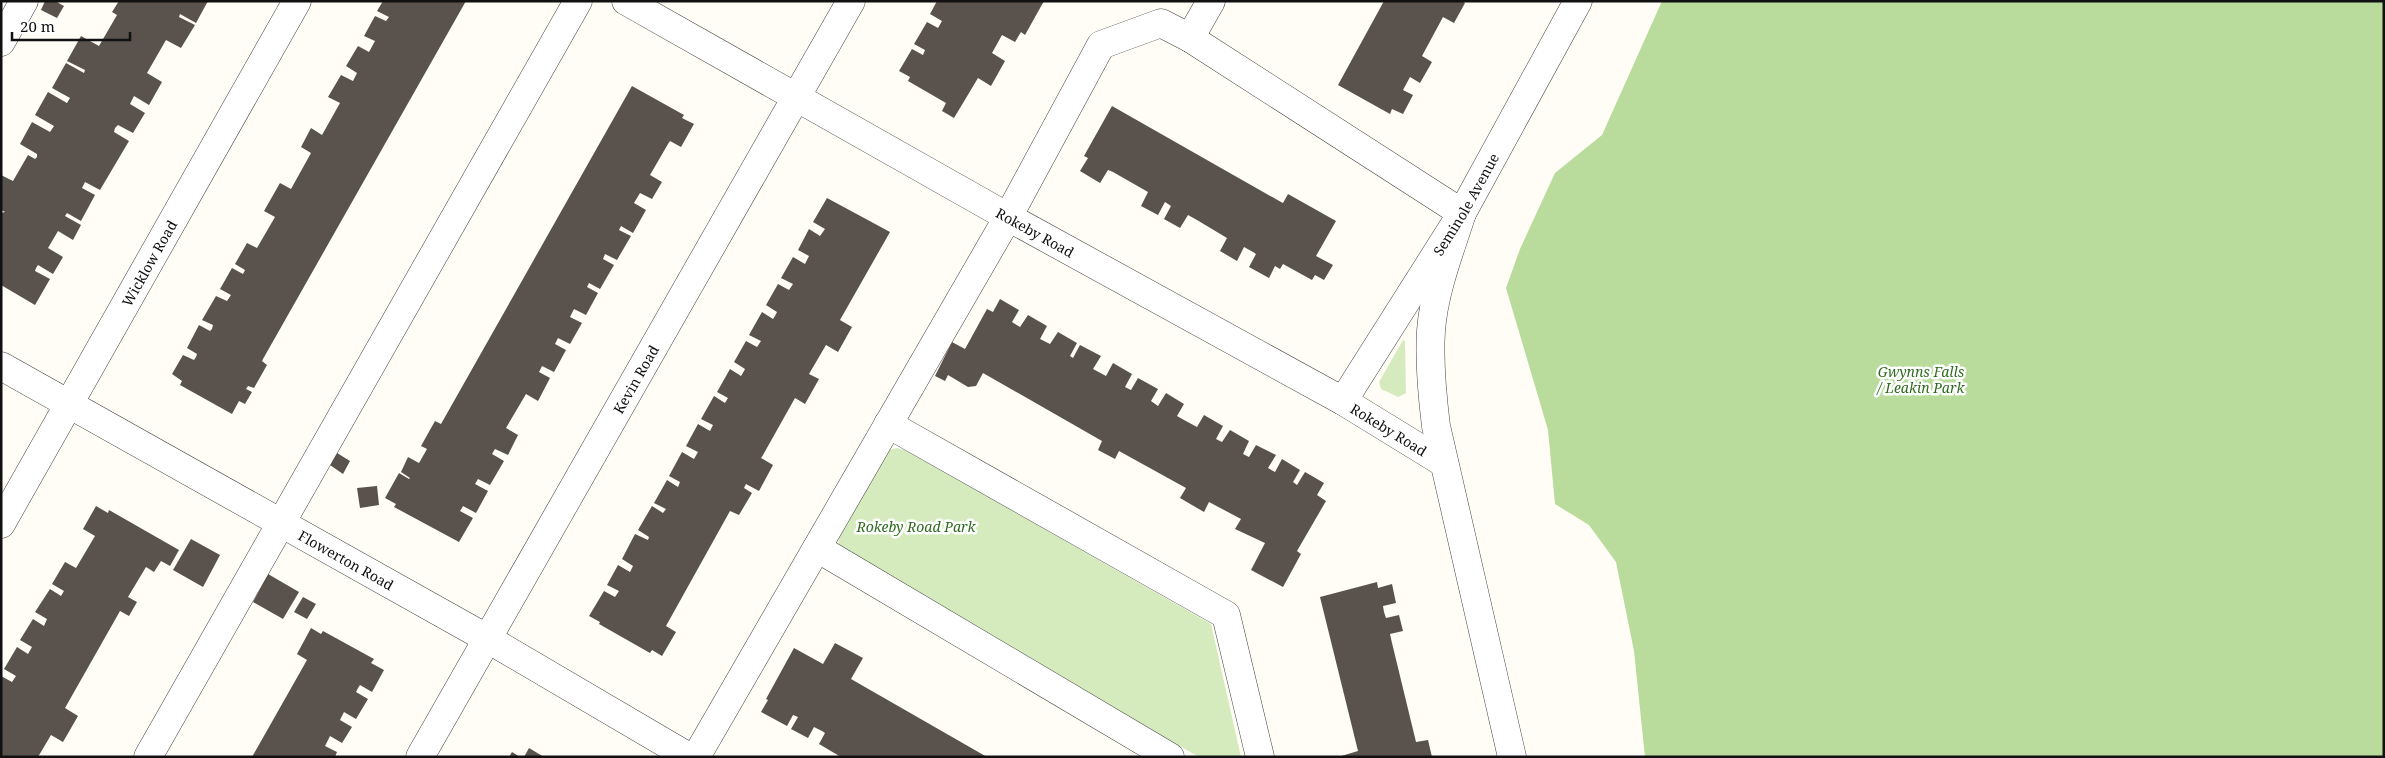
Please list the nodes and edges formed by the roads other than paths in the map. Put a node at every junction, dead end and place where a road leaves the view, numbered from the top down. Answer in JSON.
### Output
{"nodes":[{"id":1,"x":24,"y":1,"type":"edge"},
{"id":2,"x":296,"y":1,"type":"edge"},
{"id":3,"x":578,"y":1,"type":"edge"},
{"id":4,"x":626,"y":1,"type":"edge"},
{"id":5,"x":851,"y":1,"type":"edge"},
{"id":6,"x":1211,"y":1,"type":"edge"},
{"id":7,"x":1578,"y":1,"type":"edge"},
{"id":8,"x":1190,"y":38,"type":"junction"},
{"id":9,"x":1,"y":42,"type":"edge"},
{"id":10,"x":796,"y":98,"type":"junction"},
{"id":11,"x":1462,"y":213,"type":"junction"},
{"id":12,"x":1008,"y":217,"type":"junction"},
{"id":13,"x":1,"y":366,"type":"edge"},
{"id":14,"x":1343,"y":400,"type":"junction"},
{"id":15,"x":69,"y":404,"type":"junction"},
{"id":16,"x":888,"y":424,"type":"junction"},
{"id":17,"x":1444,"y":463,"type":"junction"},
{"id":18,"x":1,"y":524,"type":"edge"},
{"id":19,"x":281,"y":524,"type":"junction"},
{"id":20,"x":817,"y":548,"type":"junction"},
{"id":21,"x":488,"y":639,"type":"junction"},
{"id":22,"x":148,"y":757,"type":"edge"},
{"id":23,"x":420,"y":757,"type":"edge"},
{"id":24,"x":689,"y":757,"type":"edge"},
{"id":25,"x":696,"y":757,"type":"edge"},
{"id":26,"x":1170,"y":757,"type":"edge"},
{"id":27,"x":1260,"y":757,"type":"edge"},
{"id":28,"x":1512,"y":757,"type":"edge"}],
"edges":[{"from":1,"to":9,"type":"street"},
{"from":2,"to":15,"type":"street","name":"Wicklow Road"},
{"from":3,"to":19,"type":"street"},
{"from":4,"to":10,"type":"street","name":"Rokeby Road"},
{"from":5,"to":10,"type":"street","name":"Kevin Road"},
{"from":6,"to":8,"type":"street"},
{"from":7,"to":11,"type":"street","name":"Seminole Avenue"},
{"from":8,"to":11,"type":"street"},
{"from":8,"to":12,"type":"street"},
{"from":10,"to":12,"type":"street","name":"Rokeby Road"},
{"from":10,"to":21,"type":"street","name":"Kevin Road"},
{"from":11,"to":14,"type":"street","name":"Seminole Avenue"},
{"from":11,"to":17,"type":"street","name":"Rokeby Road"},
{"from":12,"to":14,"type":"street","name":"Rokeby Road"},
{"from":12,"to":16,"type":"street"},
{"from":13,"to":15,"type":"street","name":"Flowerton Road"},
{"from":14,"to":17,"type":"street","name":"Rokeby Road"},
{"from":15,"to":18,"type":"street","name":"Wicklow Road"},
{"from":15,"to":19,"type":"street","name":"Flowerton Road"},
{"from":16,"to":20,"type":"street"},
{"from":16,"to":27,"type":"street"},
{"from":17,"to":28,"type":"street","name":"Rokeby Road"},
{"from":19,"to":21,"type":"street","name":"Flowerton Road"},
{"from":19,"to":22,"type":"street"},
{"from":20,"to":25,"type":"street"},
{"from":20,"to":26,"type":"street"},
{"from":21,"to":23,"type":"street","name":"Kevin Road"},
{"from":21,"to":24,"type":"street","name":"Flowerton Road"}]}
